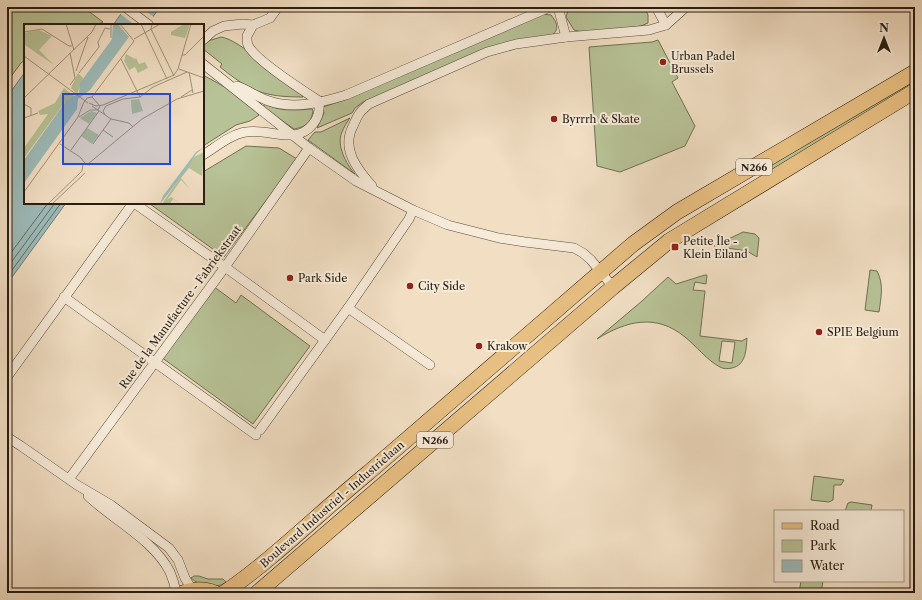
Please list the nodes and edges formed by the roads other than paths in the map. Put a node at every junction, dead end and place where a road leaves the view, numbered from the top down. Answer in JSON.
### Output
{"nodes":[{"id":1,"x":124,"y":7,"type":"edge"},
{"id":2,"x":278,"y":7,"type":"edge"},
{"id":3,"x":550,"y":7,"type":"edge"},
{"id":4,"x":558,"y":7,"type":"edge"},
{"id":5,"x":656,"y":7,"type":"edge"},
{"id":6,"x":686,"y":7,"type":"edge"},
{"id":7,"x":148,"y":24,"type":"edge"},
{"id":8,"x":253,"y":25,"type":"junction"},
{"id":9,"x":666,"y":25,"type":"junction"},
{"id":10,"x":566,"y":37,"type":"junction"},
{"id":11,"x":204,"y":39,"type":"edge"},
{"id":12,"x":204,"y":65,"type":"edge"},
{"id":13,"x":915,"y":72,"type":"edge"},
{"id":14,"x":223,"y":79,"type":"junction"},
{"id":15,"x":915,"y":91,"type":"edge"},
{"id":16,"x":319,"y":101,"type":"junction"},
{"id":17,"x":294,"y":136,"type":"junction"},
{"id":18,"x":309,"y":148,"type":"junction"},
{"id":19,"x":204,"y":154,"type":"edge"},
{"id":20,"x":747,"y":182,"type":"junction"},
{"id":21,"x":374,"y":189,"type":"junction"},
{"id":22,"x":132,"y":204,"type":"edge"},
{"id":23,"x":134,"y":204,"type":"edge"},
{"id":24,"x":413,"y":210,"type":"junction"},
{"id":25,"x":225,"y":267,"type":"junction"},
{"id":26,"x":600,"y":272,"type":"junction"},
{"id":27,"x":612,"y":287,"type":"junction"},
{"id":28,"x":64,"y":297,"type":"junction"},
{"id":29,"x":348,"y":308,"type":"junction"},
{"id":30,"x":325,"y":340,"type":"junction"},
{"id":31,"x":154,"y":362,"type":"junction"},
{"id":32,"x":430,"y":365,"type":"dead end"},
{"id":33,"x":7,"y":377,"type":"edge"},
{"id":34,"x":7,"y":438,"type":"edge"},
{"id":35,"x":69,"y":479,"type":"junction"},
{"id":36,"x":77,"y":485,"type":"junction"},
{"id":37,"x":143,"y":540,"type":"junction"},
{"id":38,"x":162,"y":542,"type":"junction"},
{"id":39,"x":188,"y":592,"type":"edge"},
{"id":40,"x":176,"y":593,"type":"edge"},
{"id":41,"x":215,"y":593,"type":"edge"},
{"id":42,"x":224,"y":593,"type":"edge"},
{"id":43,"x":257,"y":593,"type":"edge"}],
"edges":[{"from":1,"to":7,"type":"street"},
{"from":2,"to":8,"type":"street"},
{"from":3,"to":16,"type":"street"},
{"from":4,"to":10,"type":"street"},
{"from":5,"to":9,"type":"street"},
{"from":6,"to":9,"type":"street"},
{"from":8,"to":11,"type":"street"},
{"from":8,"to":16,"type":"street"},
{"from":9,"to":10,"type":"street"},
{"from":10,"to":21,"type":"street"},
{"from":12,"to":14,"type":"street"},
{"from":13,"to":20,"type":"main road","number":"N266"},
{"from":14,"to":16,"type":"street"},
{"from":14,"to":17,"type":"street"},
{"from":15,"to":20,"type":"main road","number":"N266"},
{"from":16,"to":17,"type":"street"},
{"from":17,"to":18,"type":"street"},
{"from":17,"to":19,"type":"street"},
{"from":18,"to":21,"type":"street"},
{"from":18,"to":25,"type":"street","name":"Rue de la Manufacture - Fabriekstraat"},
{"from":20,"to":26,"type":"main road","number":"N266"},
{"from":20,"to":27,"type":"main road","number":"N266"},
{"from":21,"to":24,"type":"street"},
{"from":22,"to":28,"type":"street"},
{"from":23,"to":25,"type":"street"},
{"from":24,"to":26,"type":"street"},
{"from":24,"to":29,"type":"street"},
{"from":25,"to":30,"type":"street"},
{"from":25,"to":31,"type":"street","name":"Rue de la Manufacture - Fabriekstraat"},
{"from":26,"to":27,"type":"street"},
{"from":26,"to":42,"type":"main road","name":"Boulevard Industriel - Industrielaan","number":"N266"},
{"from":27,"to":43,"type":"main road","name":"Boulevard Industriel - Industrielaan","number":"N266"},
{"from":28,"to":31,"type":"street"},
{"from":28,"to":33,"type":"street"},
{"from":29,"to":30,"type":"street"},
{"from":29,"to":32,"type":"street"},
{"from":30,"to":31,"type":"street"},
{"from":31,"to":35,"type":"street","name":"Rue de la Manufacture - Fabriekstraat"},
{"from":34,"to":35,"type":"street"},
{"from":35,"to":36,"type":"street"},
{"from":36,"to":37,"type":"street"},
{"from":36,"to":38,"type":"street"},
{"from":37,"to":38,"type":"street"},
{"from":37,"to":40,"type":"street"},
{"from":38,"to":39,"type":"street"},
{"from":39,"to":41,"type":"main road"}]}
